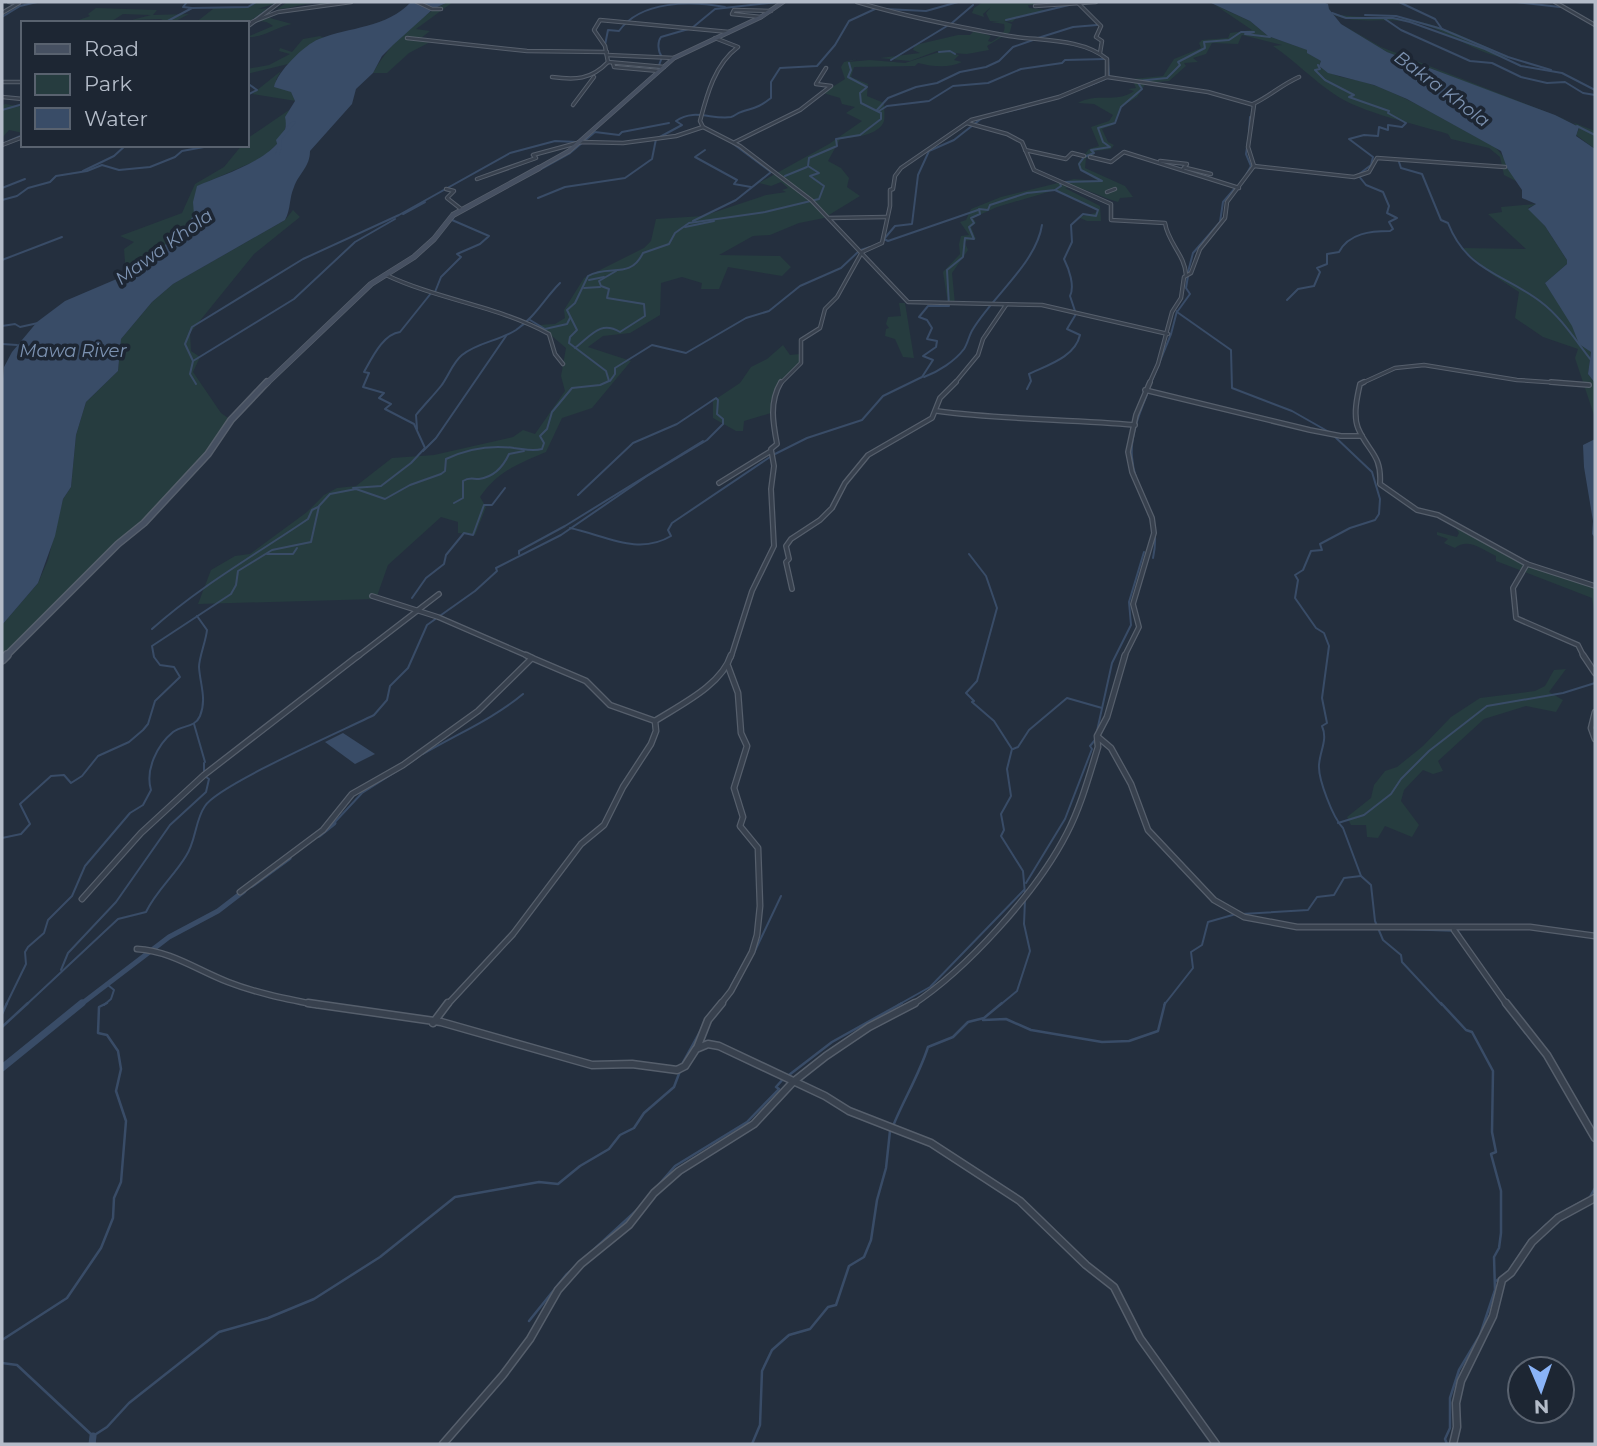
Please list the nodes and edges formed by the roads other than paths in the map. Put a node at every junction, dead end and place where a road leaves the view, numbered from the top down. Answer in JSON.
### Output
{"nodes":[{"id":1,"x":9,"y":2,"type":"edge"},
{"id":2,"x":280,"y":2,"type":"edge"},
{"id":3,"x":351,"y":2,"type":"edge"},
{"id":4,"x":417,"y":2,"type":"edge"},
{"id":5,"x":783,"y":2,"type":"edge"},
{"id":6,"x":857,"y":2,"type":"edge"},
{"id":7,"x":1077,"y":2,"type":"edge"},
{"id":8,"x":1096,"y":2,"type":"edge"},
{"id":9,"x":1555,"y":2,"type":"edge"},
{"id":10,"x":1035,"y":6,"type":"dead end"},
{"id":11,"x":441,"y":9,"type":"dead end"},
{"id":12,"x":771,"y":11,"type":"junction"},
{"id":13,"x":2,"y":13,"type":"edge"},
{"id":14,"x":761,"y":16,"type":"junction"},
{"id":15,"x":252,"y":22,"type":"junction"},
{"id":16,"x":1595,"y":25,"type":"edge"},
{"id":17,"x":248,"y":26,"type":"edge"},
{"id":18,"x":729,"y":32,"type":"junction"},
{"id":19,"x":407,"y":38,"type":"dead end"},
{"id":20,"x":715,"y":38,"type":"junction"},
{"id":21,"x":607,"y":53,"type":"junction"},
{"id":22,"x":1100,"y":53,"type":"junction"},
{"id":23,"x":674,"y":58,"type":"junction"},
{"id":24,"x":608,"y":62,"type":"junction"},
{"id":25,"x":613,"y":63,"type":"junction"},
{"id":26,"x":826,"y":68,"type":"dead end"},
{"id":27,"x":661,"y":69,"type":"junction"},
{"id":28,"x":552,"y":77,"type":"dead end"},
{"id":29,"x":594,"y":77,"type":"junction"},
{"id":30,"x":1107,"y":77,"type":"junction"},
{"id":31,"x":1299,"y":77,"type":"dead end"},
{"id":32,"x":2,"y":82,"type":"edge"},
{"id":33,"x":21,"y":82,"type":"edge"},
{"id":34,"x":2,"y":97,"type":"edge"},
{"id":35,"x":21,"y":99,"type":"edge"},
{"id":36,"x":1252,"y":104,"type":"junction"},
{"id":37,"x":573,"y":105,"type":"dead end"},
{"id":38,"x":966,"y":123,"type":"junction"},
{"id":39,"x":703,"y":127,"type":"junction"},
{"id":40,"x":21,"y":137,"type":"edge"},
{"id":41,"x":581,"y":142,"type":"junction"},
{"id":42,"x":734,"y":142,"type":"junction"},
{"id":43,"x":2,"y":145,"type":"edge"},
{"id":44,"x":1026,"y":150,"type":"junction"},
{"id":45,"x":1084,"y":156,"type":"dead end"},
{"id":46,"x":1090,"y":157,"type":"dead end"},
{"id":47,"x":1160,"y":161,"type":"junction"},
{"id":48,"x":1254,"y":166,"type":"junction"},
{"id":49,"x":1505,"y":167,"type":"dead end"},
{"id":50,"x":1184,"y":169,"type":"junction"},
{"id":51,"x":1211,"y":174,"type":"dead end"},
{"id":52,"x":477,"y":179,"type":"dead end"},
{"id":53,"x":1240,"y":188,"type":"junction"},
{"id":54,"x":446,"y":189,"type":"dead end"},
{"id":55,"x":1107,"y":192,"type":"dead end"},
{"id":56,"x":1112,"y":195,"type":"dead end"},
{"id":57,"x":461,"y":209,"type":"junction"},
{"id":58,"x":887,"y":217,"type":"junction"},
{"id":59,"x":829,"y":218,"type":"junction"},
{"id":60,"x":862,"y":252,"type":"junction"},
{"id":61,"x":386,"y":275,"type":"junction"},
{"id":62,"x":1186,"y":275,"type":"junction"},
{"id":63,"x":1005,"y":304,"type":"junction"},
{"id":64,"x":1168,"y":334,"type":"junction"},
{"id":65,"x":563,"y":363,"type":"dead end"},
{"id":66,"x":1589,"y":385,"type":"dead end"},
{"id":67,"x":1145,"y":390,"type":"junction"},
{"id":68,"x":937,"y":411,"type":"junction"},
{"id":69,"x":1135,"y":425,"type":"junction"},
{"id":70,"x":1363,"y":436,"type":"junction"},
{"id":71,"x":771,"y":451,"type":"junction"},
{"id":72,"x":719,"y":483,"type":"dead end"},
{"id":73,"x":1527,"y":564,"type":"junction"},
{"id":74,"x":1595,"y":586,"type":"edge"},
{"id":75,"x":792,"y":589,"type":"dead end"},
{"id":76,"x":439,"y":594,"type":"dead end"},
{"id":77,"x":372,"y":596,"type":"dead end"},
{"id":78,"x":418,"y":611,"type":"junction"},
{"id":79,"x":532,"y":658,"type":"junction"},
{"id":80,"x":2,"y":660,"type":"edge"},
{"id":81,"x":728,"y":666,"type":"junction"},
{"id":82,"x":1595,"y":673,"type":"edge"},
{"id":83,"x":1595,"y":712,"type":"edge"},
{"id":84,"x":655,"y":721,"type":"junction"},
{"id":85,"x":1097,"y":736,"type":"junction"},
{"id":86,"x":1595,"y":739,"type":"edge"},
{"id":87,"x":240,"y":892,"type":"dead end"},
{"id":88,"x":82,"y":899,"type":"dead end"},
{"id":89,"x":1454,"y":929,"type":"junction"},
{"id":90,"x":1595,"y":936,"type":"edge"},
{"id":91,"x":137,"y":949,"type":"dead end"},
{"id":92,"x":433,"y":1023,"type":"junction"},
{"id":93,"x":696,"y":1049,"type":"junction"},
{"id":94,"x":793,"y":1082,"type":"junction"},
{"id":95,"x":1595,"y":1138,"type":"edge"},
{"id":96,"x":1595,"y":1198,"type":"edge"},
{"id":97,"x":443,"y":1444,"type":"edge"},
{"id":98,"x":1216,"y":1444,"type":"edge"},
{"id":99,"x":1453,"y":1444,"type":"edge"}],
"edges":[{"from":1,"to":13,"type":"street"},
{"from":2,"to":15,"type":"street"},
{"from":3,"to":15,"type":"street"},
{"from":4,"to":11,"type":"street"},
{"from":5,"to":12,"type":"main road"},
{"from":6,"to":22,"type":"street"},
{"from":7,"to":8,"type":"street"},
{"from":7,"to":10,"type":"street"},
{"from":7,"to":22,"type":"street"},
{"from":9,"to":16,"type":"street"},
{"from":12,"to":14,"type":"main road"},
{"from":12,"to":14,"type":"street"},
{"from":14,"to":18,"type":"main road"},
{"from":15,"to":17,"type":"street"},
{"from":18,"to":20,"type":"main road"},
{"from":18,"to":21,"type":"street"},
{"from":19,"to":21,"type":"street"},
{"from":20,"to":23,"type":"main road"},
{"from":20,"to":39,"type":"street"},
{"from":21,"to":23,"type":"street"},
{"from":21,"to":24,"type":"street"},
{"from":22,"to":30,"type":"street"},
{"from":23,"to":27,"type":"main road"},
{"from":24,"to":25,"type":"street"},
{"from":24,"to":29,"type":"street"},
{"from":25,"to":27,"type":"street"},
{"from":25,"to":27,"type":"street"},
{"from":26,"to":42,"type":"street"},
{"from":27,"to":41,"type":"main road"},
{"from":28,"to":29,"type":"street"},
{"from":29,"to":37,"type":"street"},
{"from":30,"to":36,"type":"street"},
{"from":30,"to":38,"type":"street"},
{"from":31,"to":36,"type":"street"},
{"from":32,"to":33,"type":"street"},
{"from":34,"to":35,"type":"street"},
{"from":36,"to":48,"type":"street"},
{"from":38,"to":44,"type":"street"},
{"from":38,"to":58,"type":"street"},
{"from":39,"to":41,"type":"street"},
{"from":39,"to":42,"type":"street"},
{"from":40,"to":43,"type":"street"},
{"from":41,"to":52,"type":"street"},
{"from":41,"to":57,"type":"main road"},
{"from":42,"to":59,"type":"street"},
{"from":44,"to":45,"type":"street"},
{"from":44,"to":62,"type":"street"},
{"from":46,"to":47,"type":"street"},
{"from":47,"to":50,"type":"street"},
{"from":47,"to":50,"type":"street"},
{"from":48,"to":49,"type":"street"},
{"from":48,"to":53,"type":"street"},
{"from":50,"to":51,"type":"street"},
{"from":50,"to":53,"type":"street"},
{"from":53,"to":62,"type":"street"},
{"from":54,"to":57,"type":"street"},
{"from":55,"to":56,"type":"street"},
{"from":57,"to":61,"type":"main road"},
{"from":58,"to":59,"type":"street"},
{"from":58,"to":60,"type":"street"},
{"from":59,"to":60,"type":"street"},
{"from":60,"to":63,"type":"street"},
{"from":60,"to":71,"type":"street"},
{"from":61,"to":65,"type":"street"},
{"from":61,"to":80,"type":"main road"},
{"from":62,"to":64,"type":"street"},
{"from":63,"to":64,"type":"street"},
{"from":63,"to":68,"type":"street"},
{"from":64,"to":67,"type":"street"},
{"from":66,"to":70,"type":"street"},
{"from":67,"to":69,"type":"street"},
{"from":67,"to":70,"type":"street"},
{"from":68,"to":69,"type":"street"},
{"from":68,"to":75,"type":"street"},
{"from":69,"to":85,"type":"street"},
{"from":70,"to":73,"type":"street"},
{"from":71,"to":72,"type":"street"},
{"from":71,"to":81,"type":"street"},
{"from":73,"to":74,"type":"street"},
{"from":73,"to":82,"type":"street"},
{"from":76,"to":78,"type":"street"},
{"from":77,"to":78,"type":"street"},
{"from":78,"to":79,"type":"street"},
{"from":78,"to":88,"type":"street"},
{"from":79,"to":84,"type":"street"},
{"from":79,"to":87,"type":"street"},
{"from":81,"to":84,"type":"street"},
{"from":81,"to":93,"type":"street"},
{"from":83,"to":86,"type":"street"},
{"from":84,"to":92,"type":"street"},
{"from":85,"to":89,"type":"street"},
{"from":85,"to":94,"type":"street"},
{"from":89,"to":90,"type":"street"},
{"from":89,"to":95,"type":"street"},
{"from":91,"to":92,"type":"street"},
{"from":92,"to":93,"type":"street"},
{"from":93,"to":94,"type":"street"},
{"from":94,"to":97,"type":"street"},
{"from":94,"to":98,"type":"street"},
{"from":96,"to":99,"type":"street"}]}
